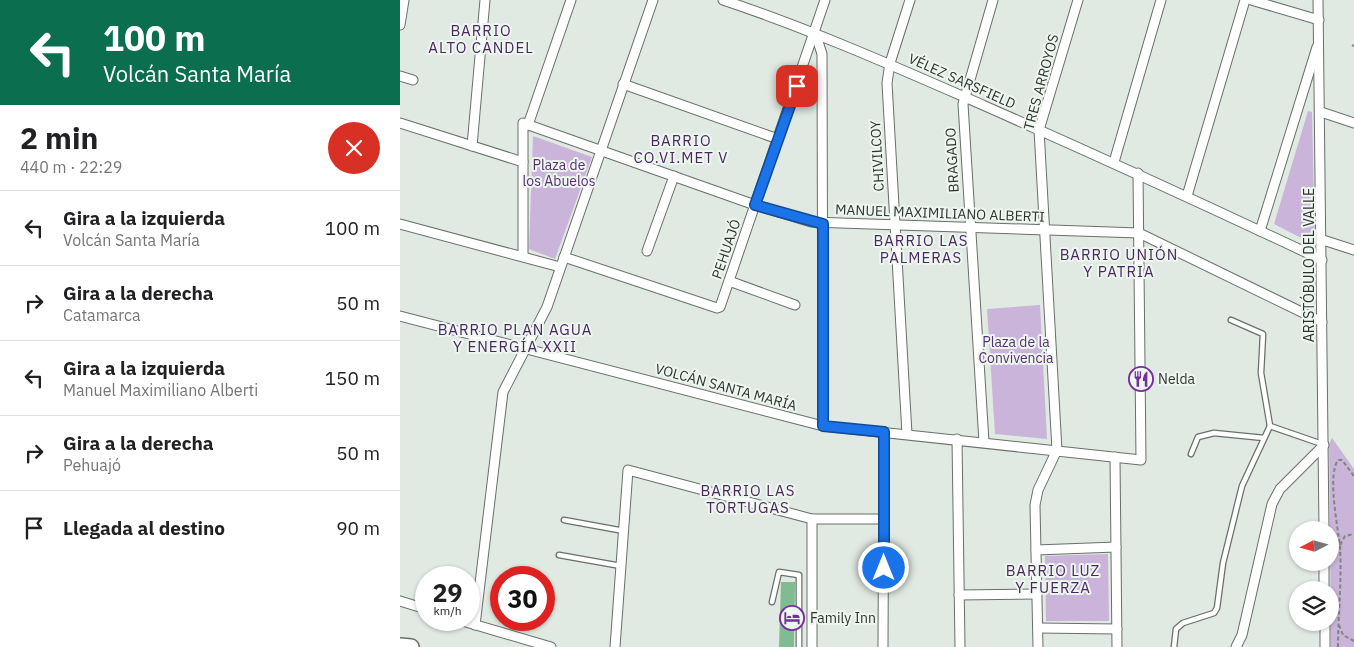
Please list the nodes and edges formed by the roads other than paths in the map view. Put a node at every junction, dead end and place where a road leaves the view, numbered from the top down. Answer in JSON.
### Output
{"nodes":[{"id":1,"x":404,"y":0,"type":"edge"},
{"id":2,"x":485,"y":0,"type":"edge"},
{"id":3,"x":571,"y":0,"type":"edge"},
{"id":4,"x":653,"y":0,"type":"edge"},
{"id":5,"x":723,"y":0,"type":"edge"},
{"id":6,"x":825,"y":0,"type":"edge"},
{"id":7,"x":910,"y":0,"type":"edge"},
{"id":8,"x":993,"y":0,"type":"edge"},
{"id":9,"x":1078,"y":0,"type":"edge"},
{"id":10,"x":1161,"y":0,"type":"edge"},
{"id":11,"x":1245,"y":0,"type":"edge"},
{"id":12,"x":1251,"y":0,"type":"edge"},
{"id":13,"x":1318,"y":0,"type":"edge"},
{"id":14,"x":741,"y":3,"type":"edge"},
{"id":15,"x":1319,"y":20,"type":"junction"},
{"id":16,"x":400,"y":25,"type":"edge"},
{"id":17,"x":815,"y":32,"type":"junction"},
{"id":18,"x":1320,"y":38,"type":"junction"},
{"id":19,"x":890,"y":63,"type":"junction"},
{"id":20,"x":400,"y":76,"type":"edge"},
{"id":21,"x":413,"y":80,"type":"dead end"},
{"id":22,"x":623,"y":84,"type":"junction"},
{"id":23,"x":964,"y":97,"type":"junction"},
{"id":24,"x":1321,"y":112,"type":"junction"},
{"id":25,"x":400,"y":123,"type":"edge"},
{"id":26,"x":1354,"y":123,"type":"edge"},
{"id":27,"x":525,"y":124,"type":"junction"},
{"id":28,"x":1039,"y":130,"type":"junction"},
{"id":29,"x":778,"y":139,"type":"junction"},
{"id":30,"x":472,"y":146,"type":"junction"},
{"id":31,"x":600,"y":151,"type":"junction"},
{"id":32,"x":523,"y":162,"type":"junction"},
{"id":33,"x":1114,"y":162,"type":"junction"},
{"id":34,"x":1138,"y":173,"type":"junction"},
{"id":35,"x":674,"y":176,"type":"junction"},
{"id":36,"x":1187,"y":196,"type":"junction"},
{"id":37,"x":755,"y":205,"type":"junction"},
{"id":38,"x":400,"y":224,"type":"edge"},
{"id":39,"x":823,"y":224,"type":"junction"},
{"id":40,"x":895,"y":226,"type":"junction"},
{"id":41,"x":970,"y":228,"type":"junction"},
{"id":42,"x":1045,"y":230,"type":"junction"},
{"id":43,"x":1260,"y":230,"type":"junction"},
{"id":44,"x":1139,"y":233,"type":"junction"},
{"id":45,"x":1323,"y":240,"type":"junction"},
{"id":46,"x":1354,"y":250,"type":"edge"},
{"id":47,"x":647,"y":251,"type":"dead end"},
{"id":48,"x":523,"y":256,"type":"junction"},
{"id":49,"x":564,"y":257,"type":"junction"},
{"id":50,"x":1322,"y":260,"type":"junction"},
{"id":51,"x":560,"y":267,"type":"junction"},
{"id":52,"x":729,"y":281,"type":"junction"},
{"id":53,"x":795,"y":305,"type":"dead end"},
{"id":54,"x":400,"y":316,"type":"edge"},
{"id":55,"x":1231,"y":320,"type":"dead end"},
{"id":56,"x":1322,"y":322,"type":"junction"},
{"id":57,"x":527,"y":349,"type":"junction"},
{"id":58,"x":823,"y":426,"type":"junction"},
{"id":59,"x":1270,"y":426,"type":"junction"},
{"id":60,"x":884,"y":432,"type":"junction"},
{"id":61,"x":907,"y":434,"type":"junction"},
{"id":62,"x":1264,"y":438,"type":"junction"},
{"id":63,"x":957,"y":439,"type":"junction"},
{"id":64,"x":984,"y":442,"type":"junction"},
{"id":65,"x":1324,"y":445,"type":"junction"},
{"id":66,"x":1057,"y":450,"type":"junction"},
{"id":67,"x":1191,"y":454,"type":"dead end"},
{"id":68,"x":1115,"y":457,"type":"junction"},
{"id":69,"x":812,"y":519,"type":"junction"},
{"id":70,"x":564,"y":520,"type":"dead end"},
{"id":71,"x":884,"y":520,"type":"junction"},
{"id":72,"x":1324,"y":521,"type":"edge"},
{"id":73,"x":624,"y":531,"type":"junction"},
{"id":74,"x":1116,"y":547,"type":"junction"},
{"id":75,"x":1036,"y":550,"type":"junction"},
{"id":76,"x":559,"y":554,"type":"dead end"},
{"id":77,"x":621,"y":566,"type":"junction"},
{"id":78,"x":480,"y":584,"type":"edge"},
{"id":79,"x":1037,"y":594,"type":"junction"},
{"id":80,"x":959,"y":595,"type":"junction"},
{"id":81,"x":400,"y":601,"type":"edge"},
{"id":82,"x":772,"y":602,"type":"dead end"},
{"id":83,"x":415,"y":606,"type":"edge"},
{"id":84,"x":480,"y":627,"type":"edge"},
{"id":85,"x":1038,"y":628,"type":"junction"},
{"id":86,"x":1117,"y":629,"type":"junction"},
{"id":87,"x":1325,"y":631,"type":"edge"},
{"id":88,"x":400,"y":646,"type":"edge"},
{"id":89,"x":411,"y":647,"type":"edge"},
{"id":90,"x":551,"y":647,"type":"edge"},
{"id":91,"x":615,"y":647,"type":"edge"},
{"id":92,"x":799,"y":647,"type":"edge"},
{"id":93,"x":812,"y":647,"type":"edge"},
{"id":94,"x":883,"y":647,"type":"edge"},
{"id":95,"x":960,"y":647,"type":"edge"},
{"id":96,"x":1038,"y":647,"type":"edge"},
{"id":97,"x":1117,"y":647,"type":"edge"},
{"id":98,"x":1174,"y":647,"type":"edge"},
{"id":99,"x":1236,"y":647,"type":"edge"},
{"id":100,"x":1325,"y":647,"type":"edge"}],
"edges":[{"from":1,"to":16,"type":"street"},
{"from":2,"to":30,"type":"street"},
{"from":3,"to":27,"type":"street"},
{"from":4,"to":22,"type":"street"},
{"from":5,"to":14,"type":"street","name":"VÉLEZ SARSFIELD"},
{"from":6,"to":17,"type":"street","name":"PEHUAJÓ"},
{"from":7,"to":19,"type":"street","name":"CHIVILCOY"},
{"from":8,"to":23,"type":"street","name":"BRAGADO"},
{"from":9,"to":28,"type":"street","name":"TRES ARROYOS"},
{"from":10,"to":33,"type":"street"},
{"from":11,"to":36,"type":"street"},
{"from":12,"to":15,"type":"street"},
{"from":13,"to":15,"type":"street","name":"ARISTÓBULO DEL VALLE"},
{"from":14,"to":17,"type":"street","name":"VÉLEZ SARSFIELD"},
{"from":15,"to":18,"type":"street","name":"ARISTÓBULO DEL VALLE"},
{"from":17,"to":19,"type":"street","name":"VÉLEZ SARSFIELD"},
{"from":17,"to":29,"type":"street","name":"PEHUAJÓ"},
{"from":17,"to":39,"type":"street"},
{"from":18,"to":24,"type":"street","name":"ARISTÓBULO DEL VALLE"},
{"from":18,"to":43,"type":"street"},
{"from":19,"to":23,"type":"street","name":"VÉLEZ SARSFIELD"},
{"from":19,"to":40,"type":"street","name":"CHIVILCOY"},
{"from":20,"to":21,"type":"street"},
{"from":22,"to":29,"type":"street"},
{"from":22,"to":31,"type":"street"},
{"from":23,"to":28,"type":"street","name":"VÉLEZ SARSFIELD"},
{"from":23,"to":41,"type":"street","name":"BRAGADO"},
{"from":24,"to":26,"type":"street"},
{"from":24,"to":45,"type":"street","name":"ARISTÓBULO DEL VALLE"},
{"from":25,"to":30,"type":"street"},
{"from":27,"to":31,"type":"street","name":"MANUEL MAXIMILIANO ALBERTI"},
{"from":27,"to":32,"type":"street"},
{"from":28,"to":33,"type":"street","name":"VÉLEZ SARSFIELD"},
{"from":28,"to":42,"type":"street","name":"TRES ARROYOS"},
{"from":29,"to":37,"type":"street","name":"PEHUAJÓ"},
{"from":30,"to":32,"type":"street"},
{"from":31,"to":35,"type":"street","name":"MANUEL MAXIMILIANO ALBERTI"},
{"from":31,"to":49,"type":"street"},
{"from":32,"to":48,"type":"street"},
{"from":33,"to":34,"type":"street","name":"VÉLEZ SARSFIELD"},
{"from":34,"to":36,"type":"street","name":"VÉLEZ SARSFIELD"},
{"from":34,"to":44,"type":"street"},
{"from":35,"to":37,"type":"street","name":"MANUEL MAXIMILIANO ALBERTI"},
{"from":35,"to":47,"type":"street"},
{"from":36,"to":43,"type":"street","name":"VÉLEZ SARSFIELD"},
{"from":37,"to":39,"type":"street","name":"MANUEL MAXIMILIANO ALBERTI"},
{"from":37,"to":52,"type":"street","name":"PEHUAJÓ"},
{"from":38,"to":48,"type":"street"},
{"from":39,"to":40,"type":"street","name":"MANUEL MAXIMILIANO ALBERTI"},
{"from":39,"to":58,"type":"street"},
{"from":40,"to":41,"type":"street","name":"MANUEL MAXIMILIANO ALBERTI"},
{"from":40,"to":61,"type":"street","name":"CHIVILCOY"},
{"from":41,"to":42,"type":"street","name":"MANUEL MAXIMILIANO ALBERTI"},
{"from":41,"to":64,"type":"street","name":"BRAGADO"},
{"from":42,"to":44,"type":"street","name":"MANUEL MAXIMILIANO ALBERTI"},
{"from":42,"to":66,"type":"street","name":"TRES ARROYOS"},
{"from":43,"to":50,"type":"street","name":"VÉLEZ SARSFIELD"},
{"from":44,"to":56,"type":"street","name":"MANUEL MAXIMILIANO ALBERTI"},
{"from":44,"to":68,"type":"street","name":"VOLCÁN SANTA MARÍA"},
{"from":45,"to":46,"type":"street"},
{"from":45,"to":50,"type":"street","name":"ARISTÓBULO DEL VALLE"},
{"from":48,"to":51,"type":"street"},
{"from":49,"to":51,"type":"street"},
{"from":49,"to":52,"type":"street","name":"PEHUAJÓ"},
{"from":50,"to":56,"type":"street","name":"ARISTÓBULO DEL VALLE"},
{"from":51,"to":57,"type":"street"},
{"from":52,"to":53,"type":"street"},
{"from":54,"to":57,"type":"street","name":"VOLCÁN SANTA MARÍA"},
{"from":55,"to":59,"type":"lane"},
{"from":56,"to":65,"type":"street","name":"ARISTÓBULO DEL VALLE"},
{"from":57,"to":58,"type":"street","name":"VOLCÁN SANTA MARÍA"},
{"from":57,"to":78,"type":"street"},
{"from":58,"to":60,"type":"street","name":"VOLCÁN SANTA MARÍA"},
{"from":59,"to":62,"type":"lane"},
{"from":59,"to":65,"type":"lane"},
{"from":60,"to":61,"type":"street","name":"VOLCÁN SANTA MARÍA"},
{"from":60,"to":71,"type":"street"},
{"from":61,"to":63,"type":"street","name":"VOLCÁN SANTA MARÍA"},
{"from":62,"to":67,"type":"lane"},
{"from":62,"to":98,"type":"lane"},
{"from":63,"to":64,"type":"street","name":"VOLCÁN SANTA MARÍA"},
{"from":63,"to":80,"type":"street"},
{"from":64,"to":66,"type":"street","name":"VOLCÁN SANTA MARÍA"},
{"from":65,"to":72,"type":"street","name":"ARISTÓBULO DEL VALLE"},
{"from":65,"to":99,"type":"street"},
{"from":66,"to":68,"type":"street","name":"VOLCÁN SANTA MARÍA"},
{"from":66,"to":75,"type":"street","name":"TRES ARROYOS"},
{"from":68,"to":74,"type":"street"},
{"from":69,"to":71,"type":"street"},
{"from":69,"to":73,"type":"street"},
{"from":69,"to":93,"type":"street"},
{"from":70,"to":73,"type":"lane"},
{"from":71,"to":94,"type":"street"},
{"from":73,"to":77,"type":"street"},
{"from":74,"to":75,"type":"street"},
{"from":74,"to":86,"type":"street"},
{"from":75,"to":79,"type":"street","name":"TRES ARROYOS"},
{"from":76,"to":77,"type":"lane"},
{"from":77,"to":91,"type":"street"},
{"from":79,"to":80,"type":"street"},
{"from":79,"to":85,"type":"street","name":"TRES ARROYOS"},
{"from":80,"to":95,"type":"street"},
{"from":81,"to":83,"type":"street"},
{"from":82,"to":92,"type":"lane"},
{"from":84,"to":90,"type":"street"},
{"from":85,"to":86,"type":"street"},
{"from":85,"to":96,"type":"street","name":"TRES ARROYOS"},
{"from":86,"to":97,"type":"street"},
{"from":87,"to":100,"type":"street"},
{"from":88,"to":89,"type":"highway"}]}
